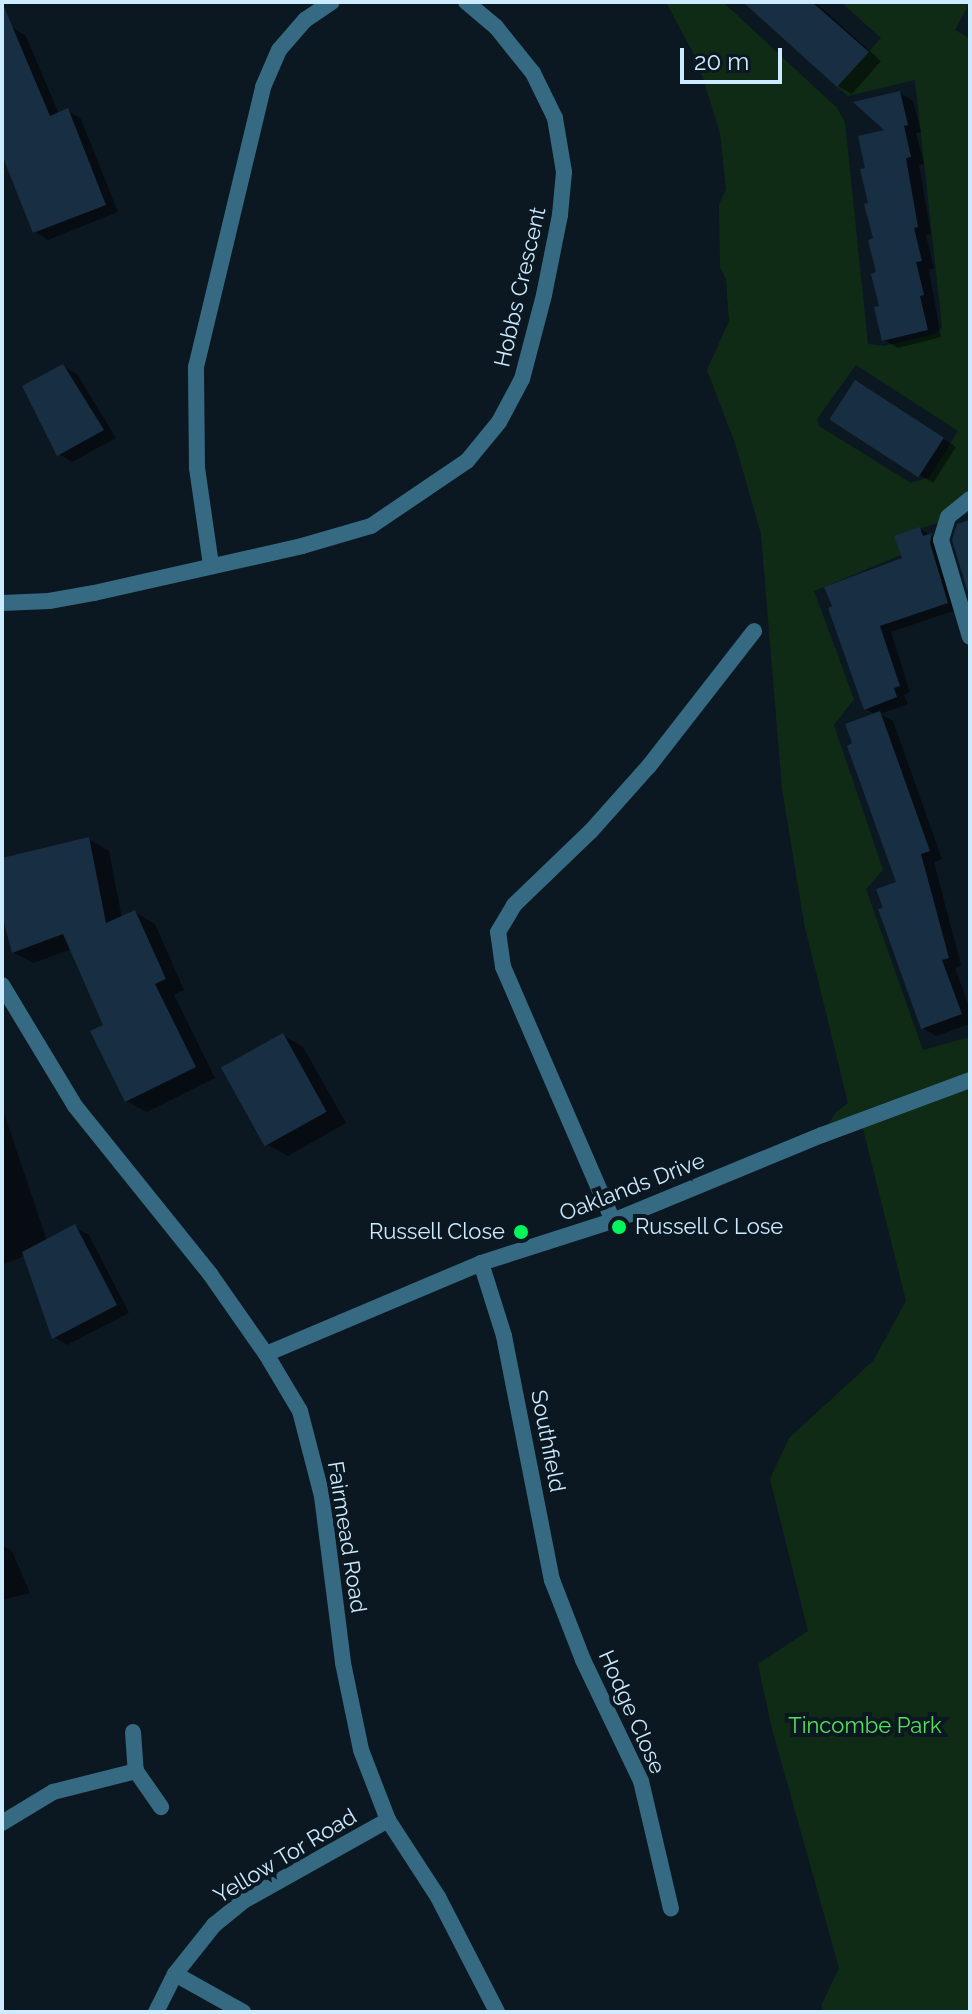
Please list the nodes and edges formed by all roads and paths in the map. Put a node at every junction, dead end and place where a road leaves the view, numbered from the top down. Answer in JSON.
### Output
{"nodes":[{"id":1,"x":332,"y":2,"type":"edge"},
{"id":2,"x":466,"y":2,"type":"edge"},
{"id":3,"x":970,"y":499,"type":"edge"},
{"id":4,"x":211,"y":565,"type":"junction"},
{"id":5,"x":2,"y":603,"type":"edge"},
{"id":6,"x":754,"y":631,"type":"dead end"},
{"id":7,"x":970,"y":637,"type":"edge"},
{"id":8,"x":2,"y":985,"type":"edge"},
{"id":9,"x":970,"y":1080,"type":"edge"},
{"id":10,"x":613,"y":1221,"type":"junction"},
{"id":11,"x":481,"y":1263,"type":"junction"},
{"id":12,"x":266,"y":1354,"type":"junction"},
{"id":13,"x":571,"y":1627,"type":"joint"},
{"id":14,"x":133,"y":1732,"type":"dead end"},
{"id":15,"x":136,"y":1771,"type":"junction"},
{"id":16,"x":161,"y":1807,"type":"dead end"},
{"id":17,"x":388,"y":1820,"type":"junction"},
{"id":18,"x":2,"y":1823,"type":"edge"},
{"id":19,"x":671,"y":1909,"type":"dead end"},
{"id":20,"x":175,"y":1974,"type":"junction"},
{"id":21,"x":156,"y":2012,"type":"edge"},
{"id":22,"x":243,"y":2012,"type":"edge"},
{"id":23,"x":497,"y":2012,"type":"edge"}],
"edges":[{"from":1,"to":4,"type":"street"},
{"from":2,"to":4,"type":"street","name":"Hobbs Crescent"},
{"from":3,"to":7,"type":"street"},
{"from":4,"to":5,"type":"street","name":"Hobbs Crescent"},
{"from":6,"to":10,"type":"street"},
{"from":8,"to":12,"type":"street","name":"Fairmead Road"},
{"from":9,"to":10,"type":"street","name":"Oaklands Drive"},
{"from":10,"to":11,"type":"street","name":"Oaklands Drive"},
{"from":11,"to":12,"type":"street","name":"Oaklands Drive"},
{"from":11,"to":13,"type":"street","name":"Southfield"},
{"from":12,"to":17,"type":"street","name":"Fairmead Road"},
{"from":13,"to":19,"type":"street","name":"Hodge Close"},
{"from":14,"to":15,"type":"street"},
{"from":15,"to":16,"type":"street"},
{"from":15,"to":18,"type":"street"},
{"from":17,"to":20,"type":"street","name":"Yellow Tor Road"},
{"from":17,"to":23,"type":"street","name":"Fairmead Road"},
{"from":20,"to":21,"type":"street","name":"Yellow Tor Road"},
{"from":20,"to":22,"type":"street"}]}
